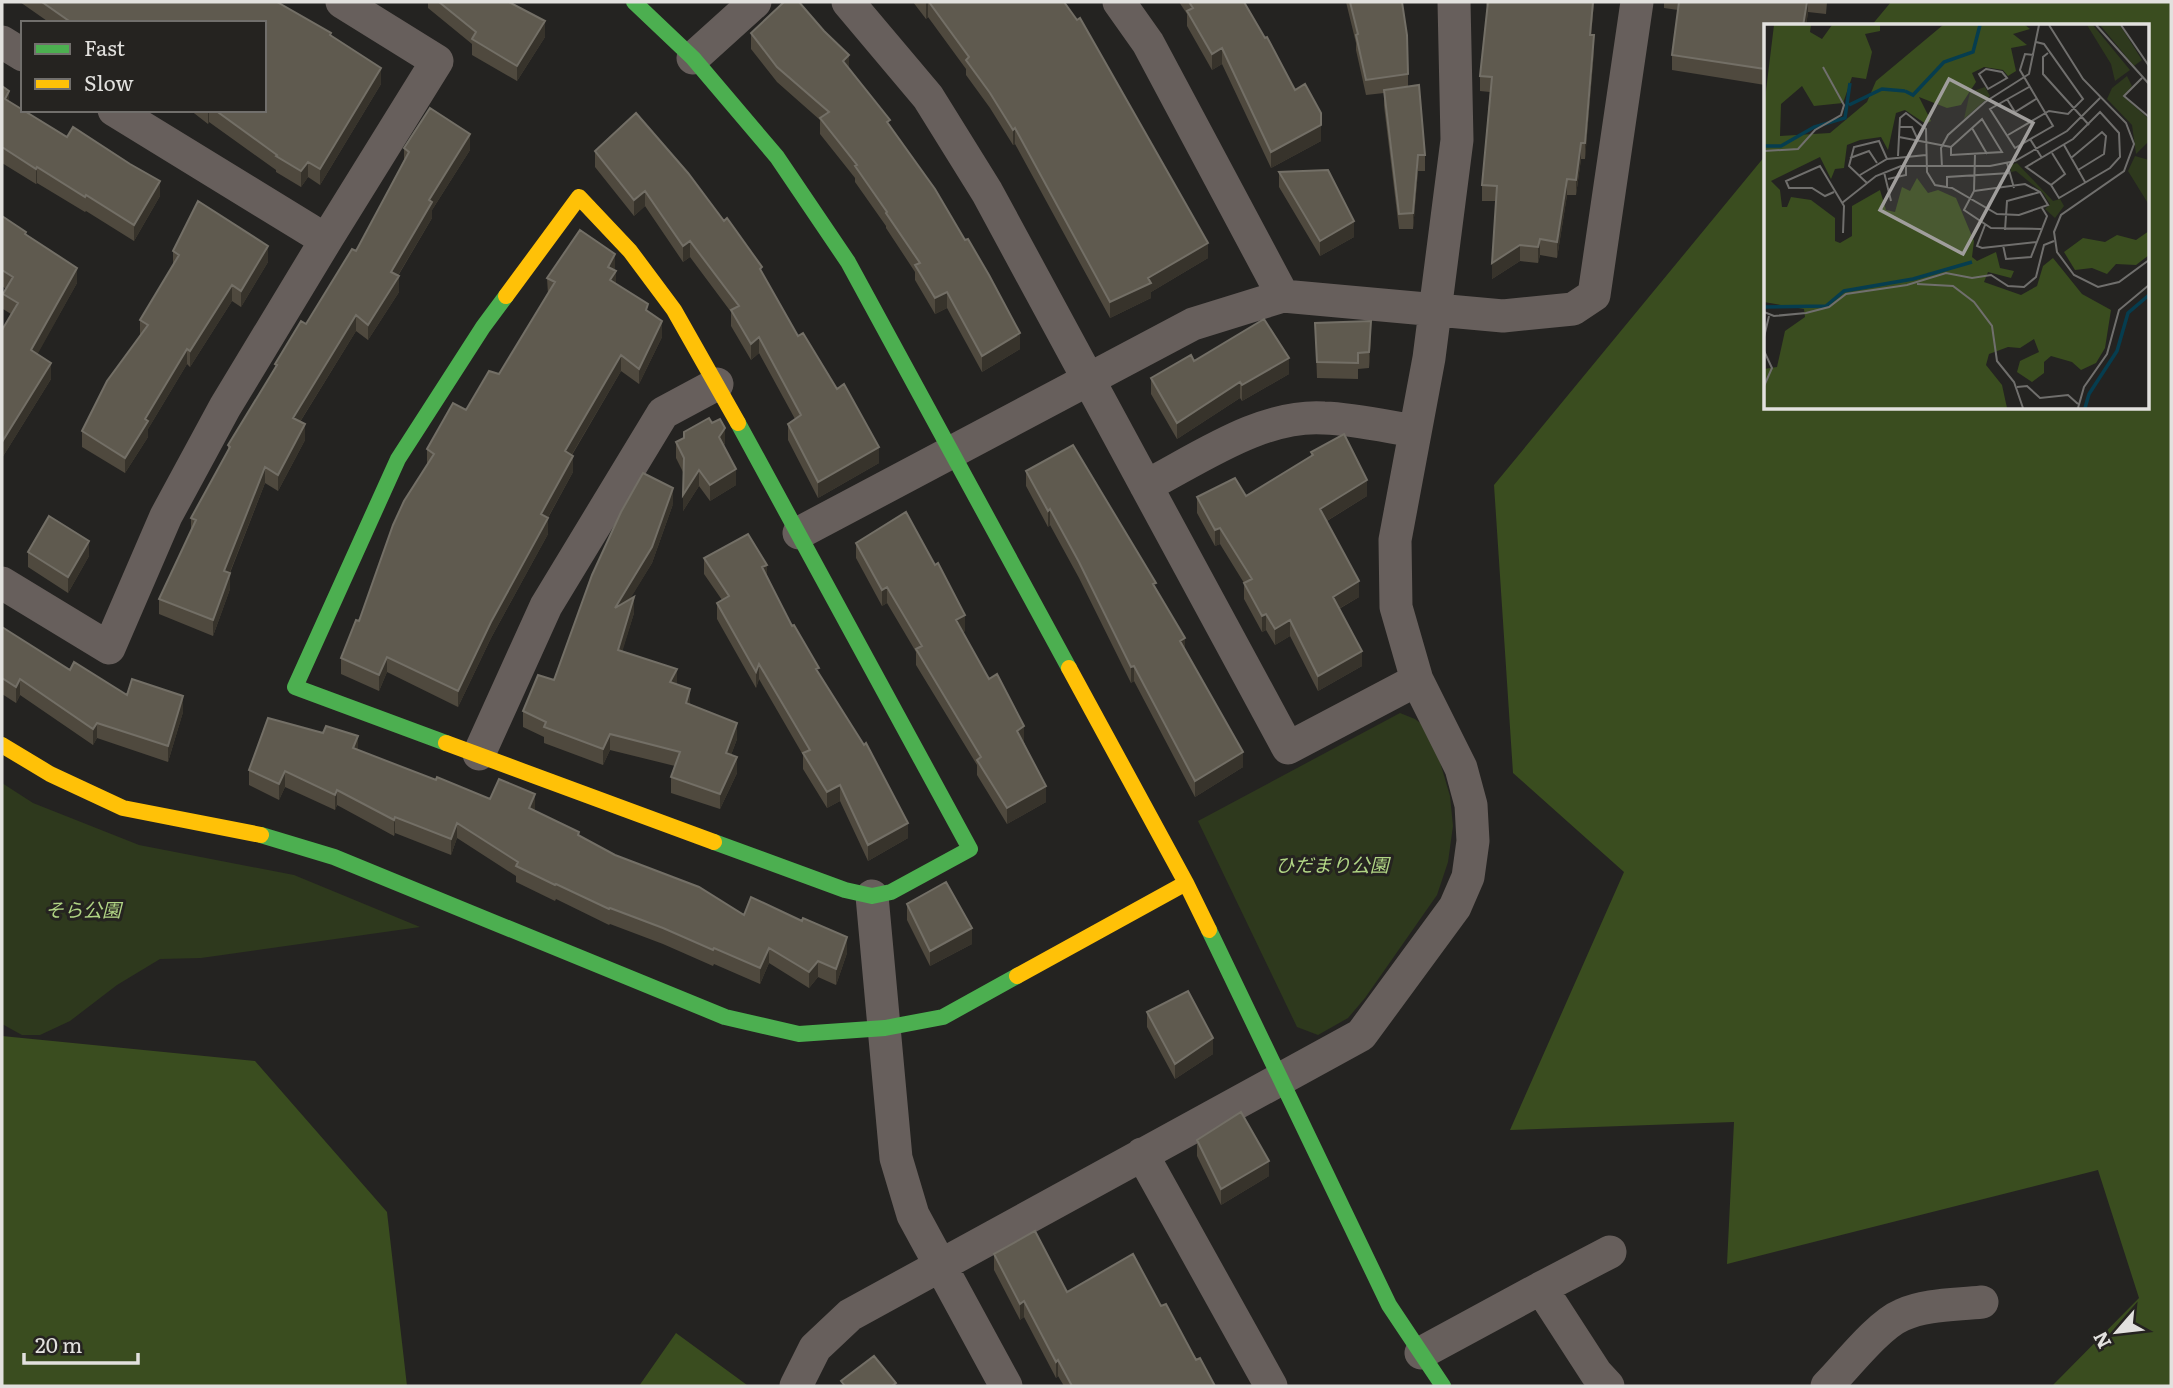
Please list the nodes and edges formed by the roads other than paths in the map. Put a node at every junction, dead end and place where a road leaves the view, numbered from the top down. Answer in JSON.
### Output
{"nodes":[{"id":1,"x":342,"y":2,"type":"edge"},
{"id":2,"x":634,"y":2,"type":"edge"},
{"id":3,"x":755,"y":2,"type":"edge"},
{"id":4,"x":848,"y":2,"type":"edge"},
{"id":5,"x":1119,"y":2,"type":"edge"},
{"id":6,"x":1454,"y":2,"type":"edge"},
{"id":7,"x":1637,"y":2,"type":"edge"},
{"id":8,"x":2,"y":42,"type":"edge"},
{"id":9,"x":21,"y":54,"type":"edge"},
{"id":10,"x":693,"y":58,"type":"junction"},
{"id":11,"x":117,"y":112,"type":"edge"},
{"id":12,"x":326,"y":240,"type":"junction"},
{"id":13,"x":1283,"y":296,"type":"junction"},
{"id":14,"x":1436,"y":309,"type":"junction"},
{"id":15,"x":1088,"y":380,"type":"junction"},
{"id":16,"x":717,"y":384,"type":"junction"},
{"id":17,"x":1414,"y":431,"type":"junction"},
{"id":18,"x":952,"y":451,"type":"junction"},
{"id":19,"x":1146,"y":486,"type":"junction"},
{"id":20,"x":799,"y":533,"type":"junction"},
{"id":21,"x":2,"y":583,"type":"edge"},
{"id":22,"x":1417,"y":680,"type":"junction"},
{"id":23,"x":2,"y":745,"type":"edge"},
{"id":24,"x":479,"y":754,"type":"junction"},
{"id":25,"x":1186,"y":883,"type":"junction"},
{"id":26,"x":872,"y":896,"type":"junction"},
{"id":27,"x":885,"y":1028,"type":"junction"},
{"id":28,"x":1281,"y":1080,"type":"junction"},
{"id":29,"x":1142,"y":1154,"type":"junction"},
{"id":30,"x":1610,"y":1252,"type":"dead end"},
{"id":31,"x":940,"y":1264,"type":"junction"},
{"id":32,"x":1541,"y":1288,"type":"junction"},
{"id":33,"x":1982,"y":1301,"type":"dead end"},
{"id":34,"x":1421,"y":1353,"type":"junction"},
{"id":35,"x":994,"y":1382,"type":"edge"},
{"id":36,"x":796,"y":1386,"type":"edge"},
{"id":37,"x":1271,"y":1386,"type":"edge"},
{"id":38,"x":1443,"y":1386,"type":"edge"},
{"id":39,"x":1608,"y":1386,"type":"edge"},
{"id":40,"x":1827,"y":1386,"type":"edge"}],
"edges":[{"from":1,"to":12,"type":"street"},
{"from":2,"to":10,"type":"street"},
{"from":3,"to":10,"type":"street"},
{"from":4,"to":15,"type":"street"},
{"from":5,"to":13,"type":"street"},
{"from":6,"to":14,"type":"street"},
{"from":7,"to":14,"type":"street"},
{"from":8,"to":9,"type":"street"},
{"from":10,"to":18,"type":"street"},
{"from":11,"to":12,"type":"street"},
{"from":12,"to":21,"type":"street"},
{"from":13,"to":14,"type":"street"},
{"from":13,"to":15,"type":"street"},
{"from":14,"to":17,"type":"street"},
{"from":15,"to":18,"type":"street"},
{"from":15,"to":19,"type":"street"},
{"from":16,"to":20,"type":"street"},
{"from":16,"to":24,"type":"street"},
{"from":16,"to":24,"type":"street"},
{"from":17,"to":19,"type":"street"},
{"from":17,"to":22,"type":"street"},
{"from":18,"to":20,"type":"street"},
{"from":18,"to":25,"type":"street"},
{"from":19,"to":22,"type":"street"},
{"from":20,"to":26,"type":"street"},
{"from":22,"to":28,"type":"street"},
{"from":23,"to":27,"type":"street"},
{"from":24,"to":26,"type":"street"},
{"from":25,"to":27,"type":"street"},
{"from":25,"to":28,"type":"street"},
{"from":26,"to":27,"type":"street"},
{"from":27,"to":31,"type":"street"},
{"from":28,"to":29,"type":"street"},
{"from":28,"to":34,"type":"street"},
{"from":29,"to":31,"type":"street"},
{"from":29,"to":37,"type":"street"},
{"from":30,"to":32,"type":"street"},
{"from":31,"to":35,"type":"street"},
{"from":31,"to":36,"type":"street"},
{"from":32,"to":34,"type":"street"},
{"from":32,"to":39,"type":"street"},
{"from":33,"to":40,"type":"street"},
{"from":34,"to":38,"type":"street"}]}
